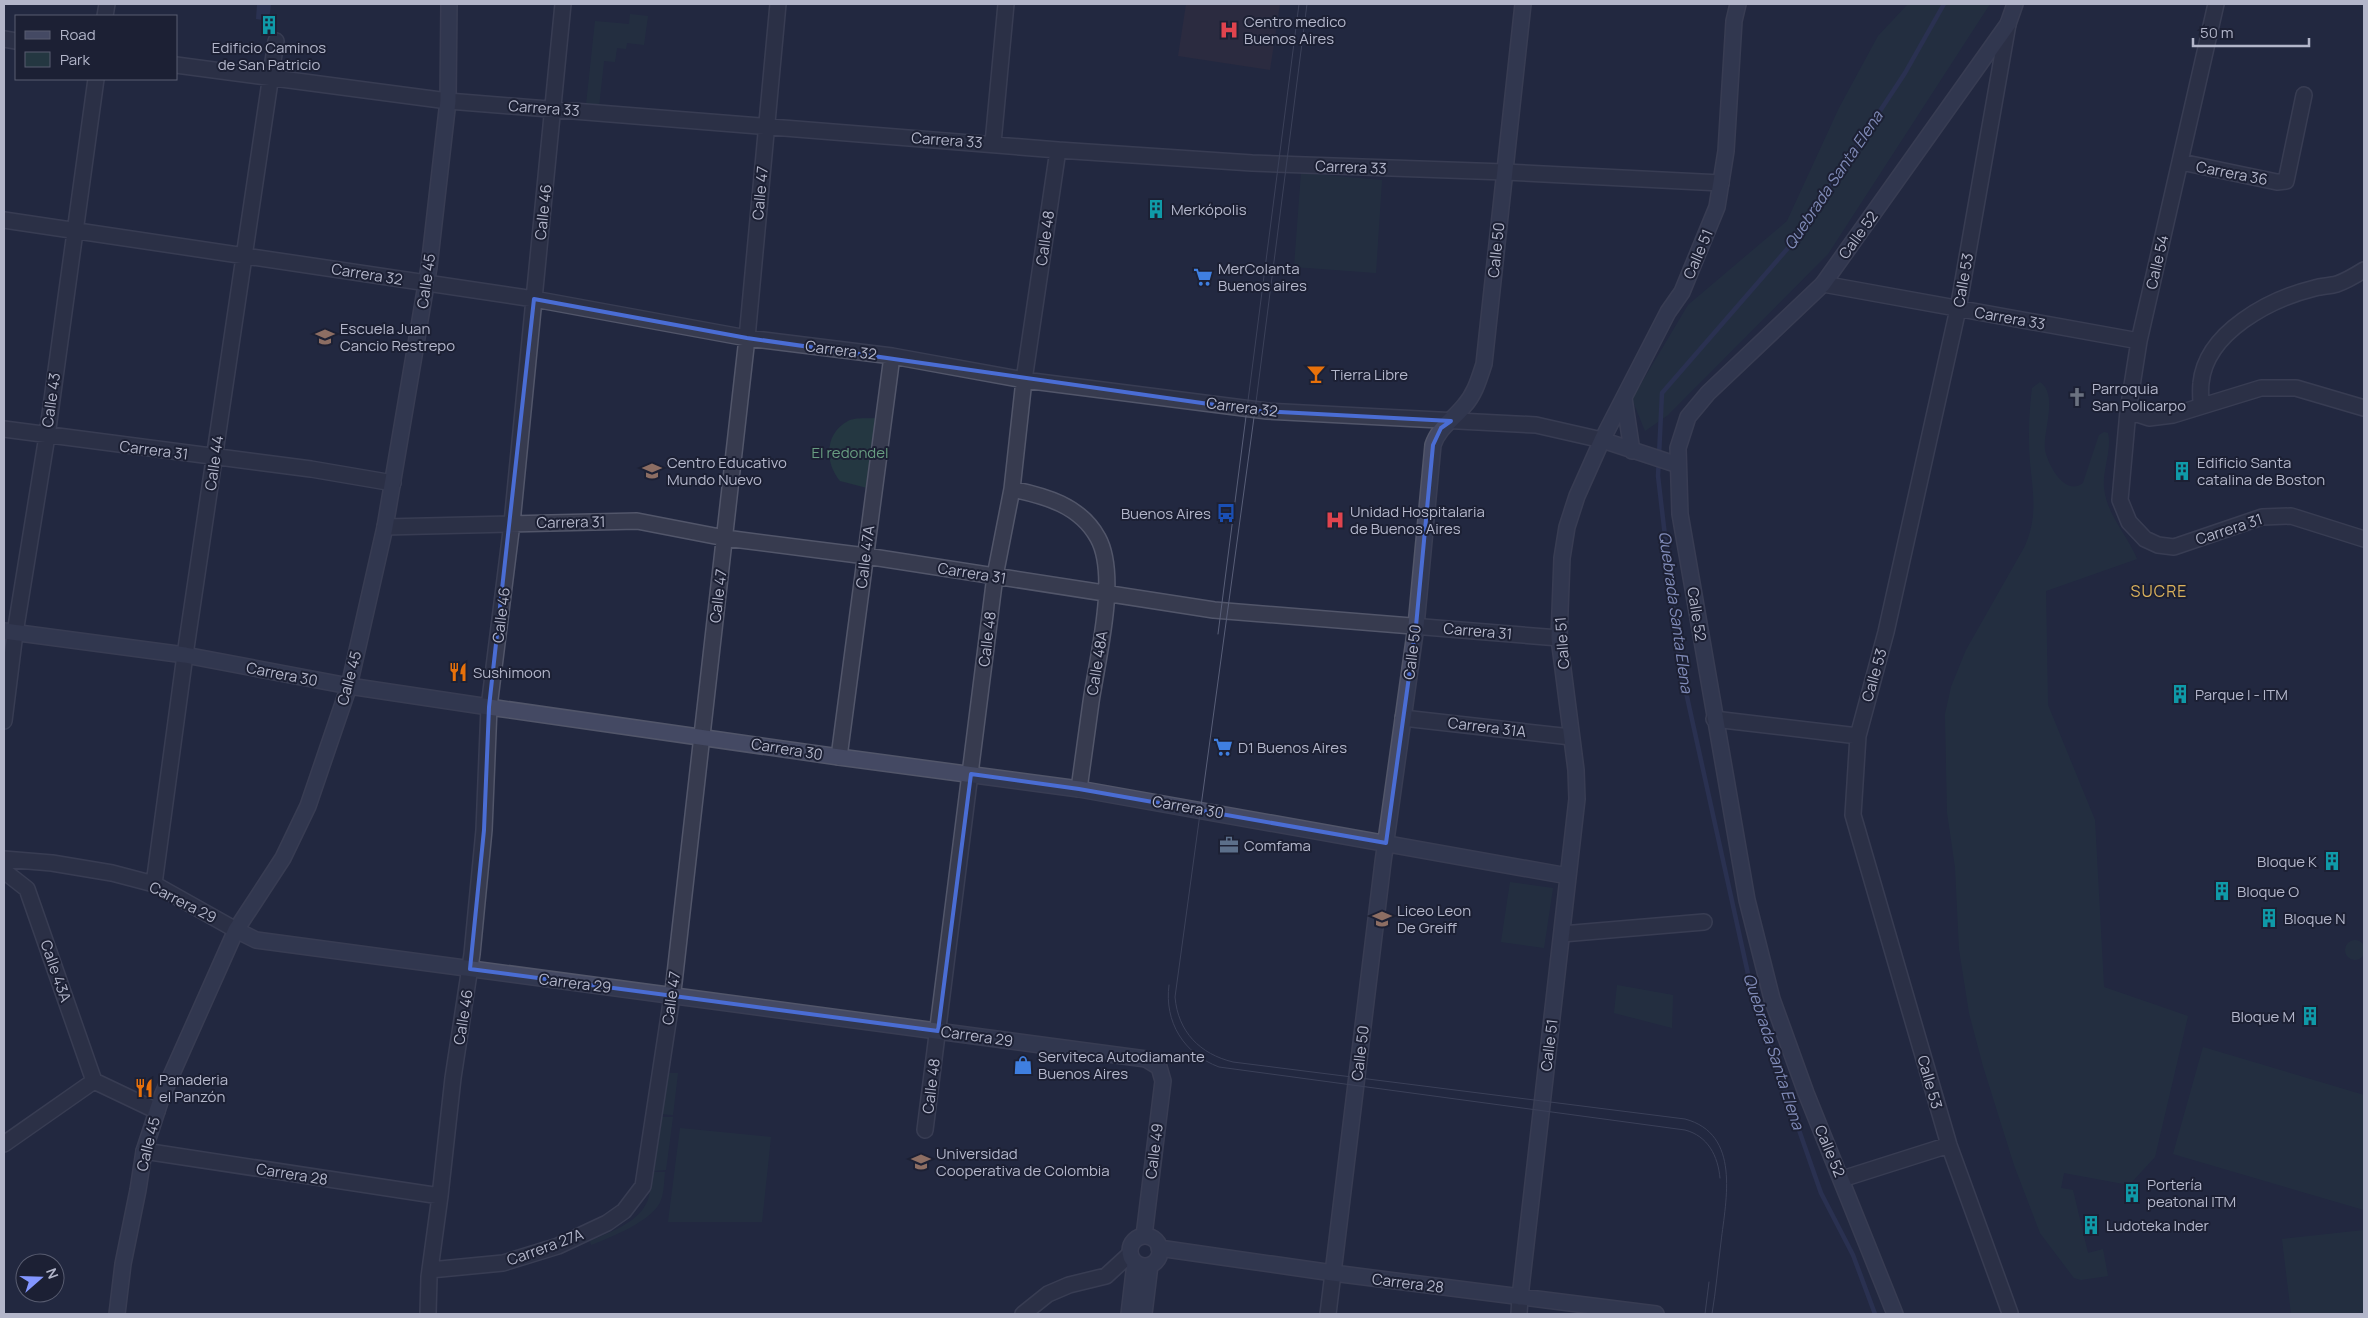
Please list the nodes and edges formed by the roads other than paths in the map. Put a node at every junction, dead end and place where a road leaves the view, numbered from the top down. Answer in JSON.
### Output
{"nodes":[{"id":1,"x":449,"y":4,"type":"edge"},
{"id":2,"x":563,"y":4,"type":"edge"},
{"id":3,"x":778,"y":4,"type":"edge"},
{"id":4,"x":1006,"y":4,"type":"edge"},
{"id":5,"x":1523,"y":4,"type":"edge"},
{"id":6,"x":1738,"y":4,"type":"edge"},
{"id":7,"x":2014,"y":4,"type":"edge"},
{"id":8,"x":2216,"y":4,"type":"edge"},
{"id":9,"x":2008,"y":24,"type":"junction"},
{"id":10,"x":276,"y":41,"type":"dead end"},
{"id":11,"x":178,"y":65,"type":"edge"},
{"id":12,"x":270,"y":79,"type":"junction"},
{"id":13,"x":96,"y":80,"type":"edge"},
{"id":14,"x":2304,"y":95,"type":"dead end"},
{"id":15,"x":448,"y":101,"type":"junction"},
{"id":16,"x":554,"y":109,"type":"junction"},
{"id":17,"x":766,"y":126,"type":"junction"},
{"id":18,"x":993,"y":143,"type":"junction"},
{"id":19,"x":1058,"y":150,"type":"junction"},
{"id":20,"x":2181,"y":162,"type":"junction"},
{"id":21,"x":1505,"y":172,"type":"junction"},
{"id":22,"x":1721,"y":184,"type":"junction"},
{"id":23,"x":4,"y":220,"type":"edge"},
{"id":24,"x":74,"y":230,"type":"junction"},
{"id":25,"x":244,"y":254,"type":"junction"},
{"id":26,"x":2364,"y":270,"type":"edge"},
{"id":27,"x":427,"y":283,"type":"junction"},
{"id":28,"x":1823,"y":284,"type":"junction"},
{"id":29,"x":534,"y":300,"type":"junction"},
{"id":30,"x":1958,"y":309,"type":"junction"},
{"id":31,"x":747,"y":338,"type":"junction"},
{"id":32,"x":2139,"y":341,"type":"junction"},
{"id":33,"x":892,"y":356,"type":"junction"},
{"id":34,"x":1024,"y":380,"type":"junction"},
{"id":35,"x":1624,"y":398,"type":"junction"},
{"id":36,"x":2201,"y":406,"type":"junction"},
{"id":37,"x":2364,"y":408,"type":"edge"},
{"id":38,"x":2128,"y":411,"type":"junction"},
{"id":39,"x":1451,"y":421,"type":"junction"},
{"id":40,"x":4,"y":429,"type":"edge"},
{"id":41,"x":46,"y":436,"type":"junction"},
{"id":42,"x":1602,"y":440,"type":"junction"},
{"id":43,"x":1634,"y":452,"type":"junction"},
{"id":44,"x":215,"y":458,"type":"junction"},
{"id":45,"x":1671,"y":463,"type":"junction"},
{"id":46,"x":393,"y":483,"type":"junction"},
{"id":47,"x":1012,"y":489,"type":"junction"},
{"id":48,"x":2129,"y":522,"type":"joint"},
{"id":49,"x":512,"y":523,"type":"junction"},
{"id":50,"x":385,"y":527,"type":"junction"},
{"id":51,"x":725,"y":538,"type":"junction"},
{"id":52,"x":2363,"y":541,"type":"edge"},
{"id":53,"x":866,"y":556,"type":"junction"},
{"id":54,"x":995,"y":576,"type":"junction"},
{"id":55,"x":1107,"y":595,"type":"junction"},
{"id":56,"x":1416,"y":626,"type":"junction"},
{"id":57,"x":9,"y":632,"type":"edge"},
{"id":58,"x":1559,"y":638,"type":"junction"},
{"id":59,"x":185,"y":655,"type":"junction"},
{"id":60,"x":349,"y":686,"type":"junction"},
{"id":61,"x":489,"y":707,"type":"junction"},
{"id":62,"x":1403,"y":718,"type":"junction"},
{"id":63,"x":1714,"y":718,"type":"junction"},
{"id":64,"x":4,"y":721,"type":"edge"},
{"id":65,"x":702,"y":736,"type":"junction"},
{"id":66,"x":1858,"y":736,"type":"junction"},
{"id":67,"x":1571,"y":737,"type":"junction"},
{"id":68,"x":839,"y":758,"type":"junction"},
{"id":69,"x":971,"y":774,"type":"junction"},
{"id":70,"x":1079,"y":789,"type":"junction"},
{"id":71,"x":1386,"y":843,"type":"junction"},
{"id":72,"x":4,"y":859,"type":"edge"},
{"id":73,"x":4,"y":871,"type":"edge"},
{"id":74,"x":1568,"y":876,"type":"junction"},
{"id":75,"x":154,"y":884,"type":"junction"},
{"id":76,"x":1704,"y":922,"type":"dead end"},
{"id":77,"x":236,"y":930,"type":"junction"},
{"id":78,"x":1562,"y":934,"type":"junction"},
{"id":79,"x":470,"y":969,"type":"junction"},
{"id":80,"x":672,"y":996,"type":"junction"},
{"id":81,"x":938,"y":1031,"type":"junction"},
{"id":82,"x":1159,"y":1067,"type":"joint"},
{"id":83,"x":94,"y":1081,"type":"junction"},
{"id":84,"x":157,"y":1111,"type":"junction"},
{"id":85,"x":925,"y":1130,"type":"dead end"},
{"id":86,"x":4,"y":1144,"type":"edge"},
{"id":87,"x":1949,"y":1145,"type":"junction"},
{"id":88,"x":144,"y":1151,"type":"junction"},
{"id":89,"x":1842,"y":1180,"type":"junction"},
{"id":90,"x":643,"y":1186,"type":"joint"},
{"id":91,"x":440,"y":1196,"type":"junction"},
{"id":92,"x":1144,"y":1236,"type":"junction"},
{"id":93,"x":1159,"y":1248,"type":"junction"},
{"id":94,"x":1139,"y":1260,"type":"junction"},
{"id":95,"x":430,"y":1270,"type":"junction"},
{"id":96,"x":1332,"y":1273,"type":"junction"},
{"id":97,"x":1520,"y":1298,"type":"junction"},
{"id":98,"x":2010,"y":1313,"type":"dead end"},
{"id":99,"x":117,"y":1314,"type":"edge"},
{"id":100,"x":428,"y":1314,"type":"edge"},
{"id":101,"x":1023,"y":1314,"type":"edge"},
{"id":102,"x":1129,"y":1314,"type":"edge"},
{"id":103,"x":1144,"y":1314,"type":"edge"},
{"id":104,"x":1328,"y":1314,"type":"edge"},
{"id":105,"x":1519,"y":1314,"type":"edge"},
{"id":106,"x":1656,"y":1314,"type":"edge"},
{"id":107,"x":1895,"y":1314,"type":"edge"}],
"edges":[{"from":1,"to":15,"type":"street","name":"Calle 45"},
{"from":2,"to":16,"type":"street","name":"Calle 46"},
{"from":3,"to":17,"type":"street","name":"Calle 47"},
{"from":4,"to":18,"type":"street"},
{"from":5,"to":21,"type":"street","name":"Calle 50"},
{"from":6,"to":22,"type":"street","name":"Calle 51"},
{"from":7,"to":9,"type":"street","name":"Calle 52"},
{"from":8,"to":20,"type":"street","name":"Calle 54"},
{"from":9,"to":28,"type":"street","name":"Calle 52"},
{"from":9,"to":30,"type":"street","name":"Calle 53"},
{"from":10,"to":12,"type":"street","name":"Calle 44"},
{"from":11,"to":12,"type":"street","name":"Carrera 33"},
{"from":12,"to":15,"type":"street","name":"Carrera 33"},
{"from":12,"to":25,"type":"street","name":"Calle 44"},
{"from":13,"to":24,"type":"street","name":"Calle 43"},
{"from":14,"to":20,"type":"street","name":"Carrera 36"},
{"from":15,"to":16,"type":"street","name":"Carrera 33"},
{"from":15,"to":27,"type":"street","name":"Calle 45"},
{"from":16,"to":17,"type":"street","name":"Carrera 33"},
{"from":16,"to":29,"type":"street","name":"Calle 46"},
{"from":17,"to":18,"type":"street","name":"Carrera 33"},
{"from":17,"to":31,"type":"street","name":"Calle 47"},
{"from":18,"to":19,"type":"street","name":"Carrera 33"},
{"from":19,"to":21,"type":"street","name":"Carrera 33"},
{"from":19,"to":34,"type":"street","name":"Calle 48"},
{"from":20,"to":32,"type":"street","name":"Calle 54"},
{"from":21,"to":22,"type":"street","name":"Carrera 33"},
{"from":21,"to":39,"type":"street","name":"Calle 50"},
{"from":22,"to":35,"type":"street","name":"Calle 51"},
{"from":23,"to":24,"type":"street","name":"Carrera 32"},
{"from":24,"to":25,"type":"street","name":"Carrera 32"},
{"from":24,"to":41,"type":"street","name":"Calle 43"},
{"from":25,"to":27,"type":"street","name":"Carrera 32"},
{"from":25,"to":44,"type":"street","name":"Calle 44"},
{"from":26,"to":36,"type":"street"},
{"from":27,"to":29,"type":"street","name":"Carrera 32"},
{"from":27,"to":46,"type":"street","name":"Calle 45"},
{"from":28,"to":30,"type":"street","name":"Carrera 33"},
{"from":28,"to":45,"type":"street","name":"Calle 52"},
{"from":29,"to":31,"type":"street","name":"Carrera 32"},
{"from":29,"to":49,"type":"street","name":"Calle 46"},
{"from":30,"to":32,"type":"street","name":"Carrera 33"},
{"from":30,"to":66,"type":"street","name":"Calle 53"},
{"from":31,"to":33,"type":"street","name":"Carrera 32"},
{"from":31,"to":51,"type":"street","name":"Calle 47"},
{"from":32,"to":38,"type":"street","name":"Calle 54"},
{"from":33,"to":34,"type":"street","name":"Carrera 32"},
{"from":33,"to":53,"type":"street","name":"Calle 47A"},
{"from":34,"to":39,"type":"street","name":"Carrera 32"},
{"from":34,"to":47,"type":"street","name":"Calle 48"},
{"from":35,"to":42,"type":"street","name":"Calle 51"},
{"from":35,"to":43,"type":"street"},
{"from":36,"to":37,"type":"street"},
{"from":36,"to":38,"type":"street"},
{"from":38,"to":48,"type":"street","name":"Calle 54"},
{"from":39,"to":42,"type":"street","name":"Carrera 32"},
{"from":39,"to":56,"type":"street","name":"Calle 50"},
{"from":40,"to":41,"type":"street","name":"Carrera 31"},
{"from":41,"to":44,"type":"street","name":"Carrera 31"},
{"from":41,"to":57,"type":"street","name":"Calle 43"},
{"from":42,"to":43,"type":"street","name":"Carrera 32"},
{"from":42,"to":58,"type":"street","name":"Calle 51"},
{"from":43,"to":45,"type":"street","name":"Carrera 32"},
{"from":44,"to":46,"type":"street","name":"Carrera 31"},
{"from":44,"to":59,"type":"street","name":"Calle 44"},
{"from":45,"to":63,"type":"street","name":"Calle 52"},
{"from":46,"to":50,"type":"street","name":"Calle 45"},
{"from":47,"to":54,"type":"street","name":"Calle 48"},
{"from":47,"to":55,"type":"street","name":"Calle 48A"},
{"from":48,"to":52,"type":"street","name":"Carrera 31"},
{"from":49,"to":50,"type":"street","name":"Carrera 31"},
{"from":49,"to":51,"type":"street","name":"Carrera 31"},
{"from":49,"to":61,"type":"street","name":"Calle 46"},
{"from":50,"to":60,"type":"street","name":"Calle 45"},
{"from":51,"to":53,"type":"street","name":"Carrera 31"},
{"from":51,"to":65,"type":"street","name":"Calle 47"},
{"from":53,"to":54,"type":"street","name":"Carrera 31"},
{"from":53,"to":68,"type":"street","name":"Calle 47A"},
{"from":54,"to":55,"type":"street","name":"Carrera 31"},
{"from":54,"to":69,"type":"street","name":"Calle 48"},
{"from":55,"to":56,"type":"street","name":"Carrera 31"},
{"from":55,"to":70,"type":"street","name":"Calle 48A"},
{"from":56,"to":58,"type":"street","name":"Carrera 31"},
{"from":56,"to":62,"type":"street","name":"Calle 50"},
{"from":57,"to":59,"type":"street","name":"Carrera 30"},
{"from":57,"to":64,"type":"street","name":"Calle 43"},
{"from":58,"to":67,"type":"street","name":"Calle 51"},
{"from":59,"to":60,"type":"street","name":"Carrera 30"},
{"from":59,"to":75,"type":"street","name":"Calle 44"},
{"from":60,"to":61,"type":"street","name":"Carrera 30"},
{"from":60,"to":77,"type":"street","name":"Calle 45"},
{"from":61,"to":65,"type":"street","name":"Carrera 30"},
{"from":61,"to":79,"type":"street","name":"Calle 46"},
{"from":62,"to":67,"type":"street","name":"Carrera 31A"},
{"from":62,"to":71,"type":"street","name":"Calle 50"},
{"from":63,"to":66,"type":"street"},
{"from":63,"to":89,"type":"street","name":"Calle 52"},
{"from":65,"to":68,"type":"street","name":"Carrera 30"},
{"from":65,"to":80,"type":"street","name":"Calle 47"},
{"from":66,"to":87,"type":"street","name":"Calle 53"},
{"from":67,"to":74,"type":"street","name":"Calle 51"},
{"from":68,"to":69,"type":"street","name":"Carrera 30"},
{"from":69,"to":70,"type":"street","name":"Carrera 30"},
{"from":69,"to":81,"type":"street","name":"Calle 48"},
{"from":70,"to":71,"type":"street","name":"Carrera 30"},
{"from":71,"to":74,"type":"street","name":"Carrera 30"},
{"from":71,"to":96,"type":"street","name":"Calle 50"},
{"from":72,"to":75,"type":"street","name":"Carrera 29"},
{"from":73,"to":83,"type":"street","name":"Calle 43A"},
{"from":74,"to":78,"type":"street","name":"Calle 51"},
{"from":75,"to":77,"type":"street","name":"Carrera 29"},
{"from":76,"to":78,"type":"street"},
{"from":77,"to":79,"type":"street","name":"Carrera 29"},
{"from":77,"to":84,"type":"street","name":"Calle 45"},
{"from":78,"to":97,"type":"street","name":"Calle 51"},
{"from":79,"to":80,"type":"street","name":"Carrera 29"},
{"from":79,"to":91,"type":"street","name":"Calle 46"},
{"from":80,"to":81,"type":"street","name":"Carrera 29"},
{"from":80,"to":90,"type":"street","name":"Calle 47"},
{"from":81,"to":82,"type":"street","name":"Carrera 29"},
{"from":81,"to":85,"type":"street","name":"Calle 48"},
{"from":82,"to":92,"type":"street","name":"Calle 49"},
{"from":83,"to":84,"type":"street"},
{"from":83,"to":86,"type":"street"},
{"from":84,"to":88,"type":"street","name":"Calle 45"},
{"from":87,"to":89,"type":"street"},
{"from":87,"to":98,"type":"street","name":"Calle 53"},
{"from":88,"to":91,"type":"street","name":"Carrera 28"},
{"from":88,"to":99,"type":"street","name":"Calle 45"},
{"from":89,"to":107,"type":"street","name":"Calle 52"},
{"from":90,"to":95,"type":"street","name":"Carrera 27A"},
{"from":91,"to":95,"type":"street","name":"Calle 46"},
{"from":92,"to":93,"type":"street"},
{"from":92,"to":94,"type":"street"},
{"from":93,"to":94,"type":"street"},
{"from":93,"to":96,"type":"street","name":"Carrera 28"},
{"from":94,"to":101,"type":"street"},
{"from":94,"to":102,"type":"street"},
{"from":94,"to":103,"type":"street"},
{"from":95,"to":100,"type":"street","name":"Calle 46"},
{"from":96,"to":97,"type":"street","name":"Carrera 28"},
{"from":96,"to":104,"type":"street","name":"Calle 50"},
{"from":97,"to":105,"type":"street","name":"Calle 51"},
{"from":97,"to":106,"type":"street","name":"Carrera 28"}]}
